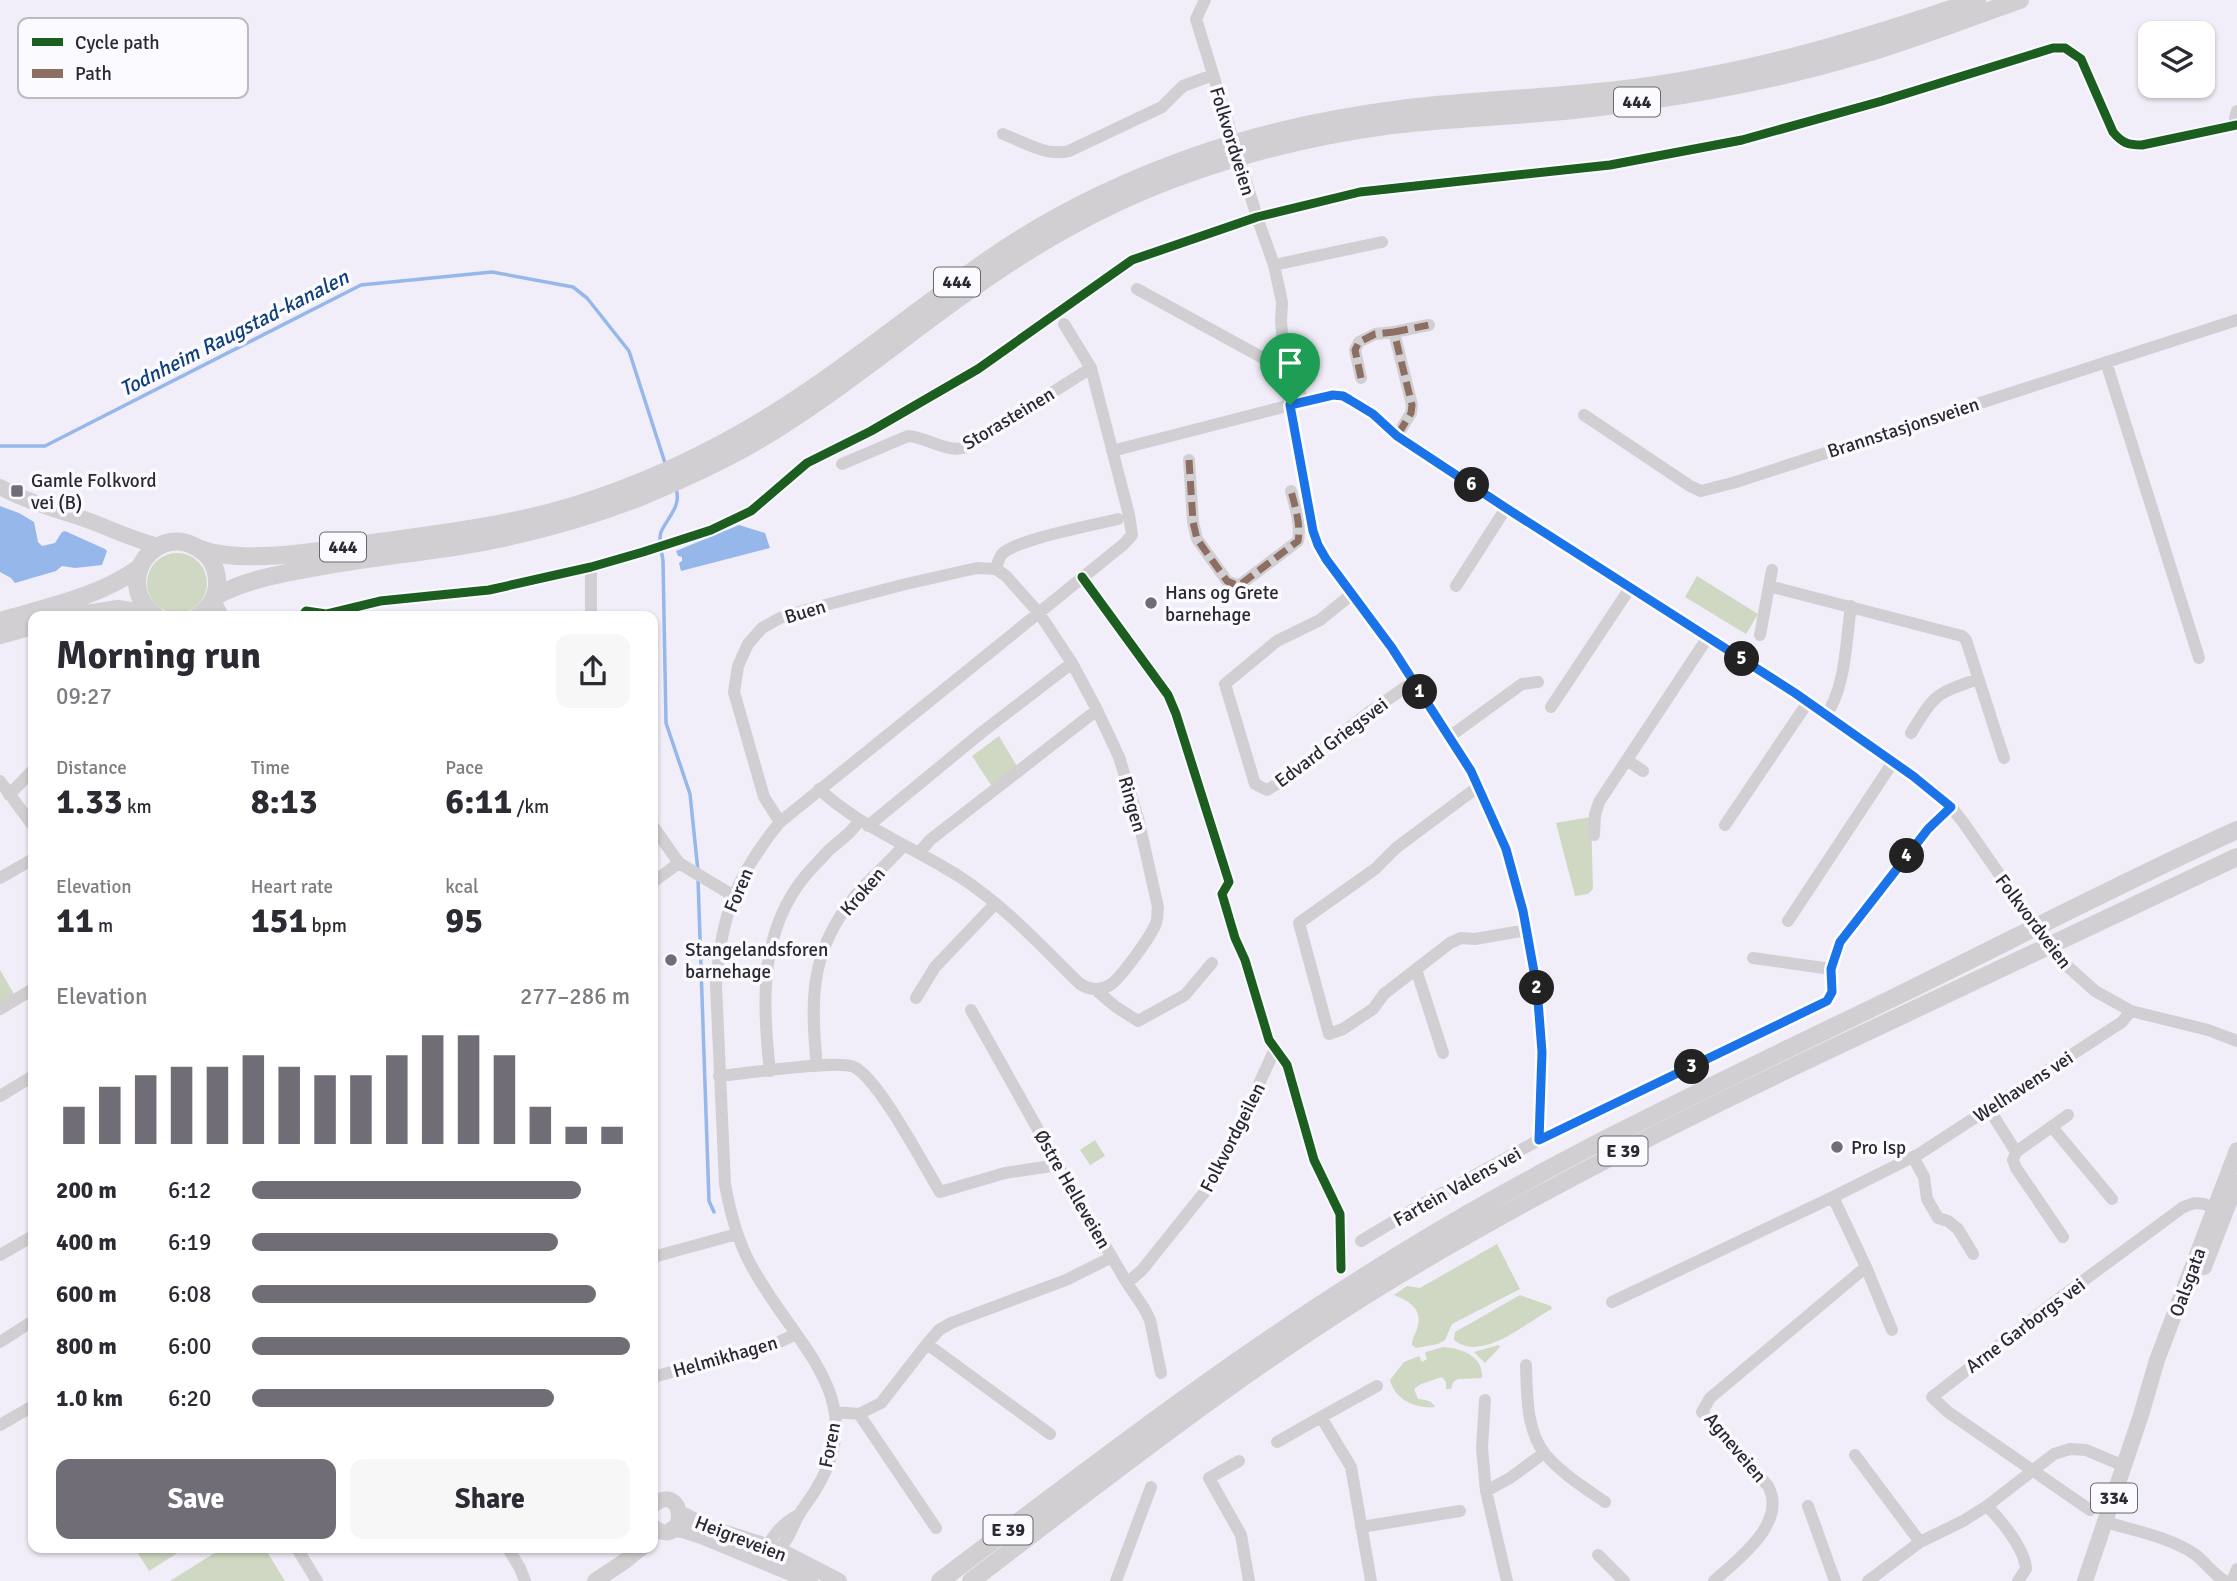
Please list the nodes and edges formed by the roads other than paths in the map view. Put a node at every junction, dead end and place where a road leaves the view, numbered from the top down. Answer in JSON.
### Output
{"nodes":[{"id":1,"x":1205,"y":0,"type":"edge"},
{"id":2,"x":1977,"y":0,"type":"edge"},
{"id":3,"x":2020,"y":0,"type":"edge"},
{"id":4,"x":1213,"y":75,"type":"junction"},
{"id":5,"x":2237,"y":111,"type":"edge"},
{"id":6,"x":2237,"y":126,"type":"edge"},
{"id":7,"x":1003,"y":134,"type":"dead end"},
{"id":8,"x":1382,"y":242,"type":"dead end"},
{"id":9,"x":1274,"y":264,"type":"junction"},
{"id":10,"x":1137,"y":289,"type":"dead end"},
{"id":11,"x":2237,"y":320,"type":"edge"},
{"id":12,"x":1064,"y":324,"type":"dead end"},
{"id":13,"x":1429,"y":325,"type":"dead end"},
{"id":14,"x":1394,"y":332,"type":"junction"},
{"id":15,"x":2106,"y":362,"type":"junction"},
{"id":16,"x":1091,"y":368,"type":"junction"},
{"id":17,"x":1285,"y":370,"type":"junction"},
{"id":18,"x":1361,"y":378,"type":"dead end"},
{"id":19,"x":1296,"y":403,"type":"junction"},
{"id":20,"x":1584,"y":415,"type":"dead end"},
{"id":21,"x":1397,"y":436,"type":"junction"},
{"id":22,"x":1111,"y":450,"type":"junction"},
{"id":23,"x":707,"y":459,"type":"junction"},
{"id":24,"x":1189,"y":460,"type":"dead end"},
{"id":25,"x":842,"y":464,"type":"dead end"},
{"id":26,"x":0,"y":487,"type":"edge"},
{"id":27,"x":637,"y":490,"type":"junction"},
{"id":28,"x":1290,"y":491,"type":"dead end"},
{"id":29,"x":1506,"y":508,"type":"junction"},
{"id":30,"x":1118,"y":519,"type":"dead end"},
{"id":31,"x":108,"y":529,"type":"junction"},
{"id":32,"x":159,"y":546,"type":"junction"},
{"id":33,"x":200,"y":549,"type":"junction"},
{"id":34,"x":140,"y":566,"type":"junction"},
{"id":35,"x":591,"y":567,"type":"dead end"},
{"id":36,"x":996,"y":569,"type":"junction"},
{"id":37,"x":1772,"y":570,"type":"dead end"},
{"id":38,"x":1456,"y":586,"type":"dead end"},
{"id":39,"x":1769,"y":586,"type":"junction"},
{"id":40,"x":1630,"y":589,"type":"junction"},
{"id":41,"x":1352,"y":594,"type":"junction"},
{"id":42,"x":216,"y":605,"type":"edge"},
{"id":43,"x":1851,"y":606,"type":"junction"},
{"id":44,"x":34,"y":611,"type":"edge"},
{"id":45,"x":105,"y":611,"type":"edge"},
{"id":46,"x":138,"y":611,"type":"edge"},
{"id":47,"x":151,"y":611,"type":"edge"},
{"id":48,"x":591,"y":611,"type":"edge"},
{"id":49,"x":28,"y":613,"type":"edge"},
{"id":50,"x":1039,"y":613,"type":"junction"},
{"id":51,"x":0,"y":621,"type":"edge"},
{"id":52,"x":28,"y":627,"type":"edge"},
{"id":53,"x":0,"y":635,"type":"edge"},
{"id":54,"x":1760,"y":635,"type":"dead end"},
{"id":55,"x":1708,"y":637,"type":"junction"},
{"id":56,"x":2199,"y":658,"type":"dead end"},
{"id":57,"x":1072,"y":663,"type":"junction"},
{"id":58,"x":1978,"y":679,"type":"junction"},
{"id":59,"x":1413,"y":682,"type":"junction"},
{"id":60,"x":1538,"y":682,"type":"dead end"},
{"id":61,"x":1808,"y":702,"type":"junction"},
{"id":62,"x":1551,"y":707,"type":"dead end"},
{"id":63,"x":1097,"y":710,"type":"junction"},
{"id":64,"x":1826,"y":715,"type":"junction"},
{"id":65,"x":1911,"y":733,"type":"dead end"},
{"id":66,"x":1449,"y":737,"type":"junction"},
{"id":67,"x":2004,"y":758,"type":"dead end"},
{"id":68,"x":1628,"y":761,"type":"junction"},
{"id":69,"x":1893,"y":762,"type":"junction"},
{"id":70,"x":1643,"y":771,"type":"dead end"},
{"id":71,"x":28,"y":775,"type":"edge"},
{"id":72,"x":0,"y":781,"type":"edge"},
{"id":73,"x":1479,"y":786,"type":"junction"},
{"id":74,"x":819,"y":789,"type":"junction"},
{"id":75,"x":9,"y":795,"type":"junction"},
{"id":76,"x":1951,"y":807,"type":"junction"},
{"id":77,"x":28,"y":820,"type":"edge"},
{"id":78,"x":2237,"y":820,"type":"edge"},
{"id":79,"x":780,"y":822,"type":"junction"},
{"id":80,"x":864,"y":824,"type":"junction"},
{"id":81,"x":1726,"y":825,"type":"dead end"},
{"id":82,"x":658,"y":833,"type":"edge"},
{"id":83,"x":2229,"y":833,"type":"edge"},
{"id":84,"x":1594,"y":835,"type":"dead end"},
{"id":85,"x":904,"y":845,"type":"junction"},
{"id":86,"x":919,"y":853,"type":"junction"},
{"id":87,"x":2237,"y":857,"type":"edge"},
{"id":88,"x":679,"y":863,"type":"junction"},
{"id":89,"x":28,"y":864,"type":"edge"},
{"id":90,"x":0,"y":878,"type":"edge"},
{"id":91,"x":658,"y":878,"type":"edge"},
{"id":92,"x":732,"y":895,"type":"junction"},
{"id":93,"x":995,"y":904,"type":"junction"},
{"id":94,"x":1788,"y":921,"type":"dead end"},
{"id":95,"x":1527,"y":930,"type":"junction"},
{"id":96,"x":1753,"y":958,"type":"dead end"},
{"id":97,"x":1212,"y":963,"type":"dead end"},
{"id":98,"x":1416,"y":969,"type":"junction"},
{"id":99,"x":1831,"y":969,"type":"junction"},
{"id":100,"x":1097,"y":989,"type":"junction"},
{"id":101,"x":28,"y":992,"type":"edge"},
{"id":102,"x":916,"y":998,"type":"dead end"},
{"id":103,"x":0,"y":1009,"type":"edge"},
{"id":104,"x":971,"y":1010,"type":"dead end"},
{"id":105,"x":2131,"y":1012,"type":"junction"},
{"id":106,"x":2208,"y":1030,"type":"junction"},
{"id":107,"x":2237,"y":1033,"type":"edge"},
{"id":108,"x":2237,"y":1041,"type":"edge"},
{"id":109,"x":1275,"y":1049,"type":"dead end"},
{"id":110,"x":1443,"y":1054,"type":"dead end"},
{"id":111,"x":817,"y":1066,"type":"junction"},
{"id":112,"x":770,"y":1071,"type":"junction"},
{"id":113,"x":719,"y":1076,"type":"junction"},
{"id":114,"x":28,"y":1079,"type":"edge"},
{"id":115,"x":0,"y":1096,"type":"edge"},
{"id":116,"x":1989,"y":1109,"type":"junction"},
{"id":117,"x":2068,"y":1115,"type":"dead end"},
{"id":118,"x":2052,"y":1127,"type":"junction"},
{"id":119,"x":1539,"y":1140,"type":"junction"},
{"id":120,"x":2237,"y":1150,"type":"edge"},
{"id":121,"x":2016,"y":1152,"type":"junction"},
{"id":122,"x":1913,"y":1157,"type":"junction"},
{"id":123,"x":1058,"y":1165,"type":"junction"},
{"id":124,"x":2237,"y":1182,"type":"edge"},
{"id":125,"x":1833,"y":1197,"type":"junction"},
{"id":126,"x":2112,"y":1199,"type":"dead end"},
{"id":127,"x":2220,"y":1211,"type":"junction"},
{"id":128,"x":737,"y":1234,"type":"junction"},
{"id":129,"x":2063,"y":1237,"type":"dead end"},
{"id":130,"x":28,"y":1239,"type":"edge"},
{"id":131,"x":1361,"y":1241,"type":"dead end"},
{"id":132,"x":1973,"y":1254,"type":"dead end"},
{"id":133,"x":0,"y":1255,"type":"edge"},
{"id":134,"x":658,"y":1256,"type":"edge"},
{"id":135,"x":1112,"y":1257,"type":"junction"},
{"id":136,"x":1866,"y":1267,"type":"junction"},
{"id":137,"x":1127,"y":1283,"type":"junction"},
{"id":138,"x":1612,"y":1302,"type":"dead end"},
{"id":139,"x":28,"y":1324,"type":"edge"},
{"id":140,"x":1892,"y":1330,"type":"dead end"},
{"id":141,"x":796,"y":1334,"type":"junction"},
{"id":142,"x":0,"y":1342,"type":"edge"},
{"id":143,"x":927,"y":1344,"type":"junction"},
{"id":144,"x":1526,"y":1365,"type":"dead end"},
{"id":145,"x":1161,"y":1373,"type":"dead end"},
{"id":146,"x":658,"y":1376,"type":"edge"},
{"id":147,"x":1377,"y":1386,"type":"dead end"},
{"id":148,"x":1485,"y":1400,"type":"dead end"},
{"id":149,"x":28,"y":1409,"type":"edge"},
{"id":150,"x":835,"y":1412,"type":"junction"},
{"id":151,"x":859,"y":1414,"type":"junction"},
{"id":152,"x":1321,"y":1417,"type":"junction"},
{"id":153,"x":0,"y":1425,"type":"edge"},
{"id":154,"x":1050,"y":1434,"type":"dead end"},
{"id":155,"x":1277,"y":1442,"type":"dead end"},
{"id":156,"x":1544,"y":1453,"type":"junction"},
{"id":157,"x":1855,"y":1455,"type":"dead end"},
{"id":158,"x":1239,"y":1461,"type":"dead end"},
{"id":159,"x":2124,"y":1466,"type":"junction"},
{"id":160,"x":2031,"y":1470,"type":"junction"},
{"id":161,"x":1151,"y":1486,"type":"dead end"},
{"id":162,"x":1486,"y":1490,"type":"junction"},
{"id":163,"x":658,"y":1502,"type":"edge"},
{"id":164,"x":1605,"y":1502,"type":"dead end"},
{"id":165,"x":1808,"y":1506,"type":"dead end"},
{"id":166,"x":1987,"y":1506,"type":"junction"},
{"id":167,"x":2090,"y":1510,"type":"dead end"},
{"id":168,"x":1460,"y":1511,"type":"dead end"},
{"id":169,"x":680,"y":1513,"type":"junction"},
{"id":170,"x":2106,"y":1522,"type":"junction"},
{"id":171,"x":1361,"y":1527,"type":"junction"},
{"id":172,"x":936,"y":1528,"type":"dead end"},
{"id":173,"x":660,"y":1532,"type":"edge"},
{"id":174,"x":1920,"y":1542,"type":"junction"},
{"id":175,"x":769,"y":1552,"type":"junction"},
{"id":176,"x":300,"y":1553,"type":"edge"},
{"id":177,"x":511,"y":1553,"type":"edge"},
{"id":178,"x":625,"y":1553,"type":"edge"},
{"id":179,"x":635,"y":1553,"type":"edge"},
{"id":180,"x":1598,"y":1555,"type":"dead end"},
{"id":181,"x":2237,"y":1569,"type":"edge"},
{"id":182,"x":609,"y":1571,"type":"junction"},
{"id":183,"x":943,"y":1579,"type":"edge"},
{"id":184,"x":317,"y":1581,"type":"edge"},
{"id":185,"x":525,"y":1581,"type":"edge"},
{"id":186,"x":595,"y":1581,"type":"edge"},
{"id":187,"x":810,"y":1581,"type":"edge"},
{"id":188,"x":839,"y":1581,"type":"edge"},
{"id":189,"x":971,"y":1581,"type":"edge"},
{"id":190,"x":1116,"y":1581,"type":"edge"},
{"id":191,"x":1249,"y":1581,"type":"edge"},
{"id":192,"x":1371,"y":1581,"type":"edge"},
{"id":193,"x":1507,"y":1581,"type":"edge"},
{"id":194,"x":1623,"y":1581,"type":"edge"},
{"id":195,"x":1714,"y":1581,"type":"edge"},
{"id":196,"x":1835,"y":1581,"type":"edge"},
{"id":197,"x":1868,"y":1581,"type":"edge"},
{"id":198,"x":2018,"y":1581,"type":"edge"},
{"id":199,"x":2085,"y":1581,"type":"edge"},
{"id":200,"x":2225,"y":1581,"type":"edge"},
{"id":201,"x":2232,"y":1581,"type":"edge"}],
"edges":[{"from":1,"to":4,"type":"street","name":"Folkvordveien"},
{"from":2,"to":23,"type":"highway","number":"444"},
{"from":3,"to":23,"type":"highway","number":"444"},
{"from":4,"to":7,"type":"street","name":"Folkvordveien"},
{"from":4,"to":9,"type":"street","name":"Folkvordveien"},
{"from":5,"to":6,"type":"street"},
{"from":8,"to":9,"type":"street"},
{"from":9,"to":17,"type":"street","name":"Folkvordveien"},
{"from":10,"to":17,"type":"street"},
{"from":11,"to":15,"type":"street","name":"Brannstasjonsveien"},
{"from":12,"to":16,"type":"street"},
{"from":13,"to":14,"type":"street"},
{"from":14,"to":18,"type":"street"},
{"from":14,"to":21,"type":"street"},
{"from":15,"to":20,"type":"street","name":"Brannstasjonsveien"},
{"from":15,"to":56,"type":"street"},
{"from":16,"to":22,"type":"street"},
{"from":16,"to":25,"type":"street","name":"Storasteinen"},
{"from":17,"to":19,"type":"street","name":"Folkvordveien"},
{"from":19,"to":21,"type":"street","name":"Folkvordveien"},
{"from":19,"to":22,"type":"street","name":"Folkvordveien"},
{"from":19,"to":41,"type":"street"},
{"from":21,"to":29,"type":"street","name":"Folkvordveien"},
{"from":22,"to":50,"type":"street","name":"Foren"},
{"from":23,"to":27,"type":"highway","number":"444"},
{"from":24,"to":28,"type":"street"},
{"from":26,"to":31,"type":"main road"},
{"from":27,"to":33,"type":"highway","number":"444"},
{"from":27,"to":42,"type":"highway","number":"444"},
{"from":29,"to":38,"type":"street"},
{"from":29,"to":40,"type":"street","name":"Folkvordveien"},
{"from":30,"to":36,"type":"street"},
{"from":31,"to":32,"type":"main road"},
{"from":31,"to":34,"type":"main road"},
{"from":32,"to":33,"type":"highway","number":"444"},
{"from":32,"to":34,"type":"highway"},
{"from":33,"to":42,"type":"highway"},
{"from":34,"to":44,"type":"highway"},
{"from":34,"to":47,"type":"highway"},
{"from":35,"to":48,"type":"street"},
{"from":36,"to":50,"type":"street"},
{"from":36,"to":79,"type":"street","name":"Buen"},
{"from":37,"to":39,"type":"street"},
{"from":39,"to":43,"type":"street"},
{"from":39,"to":54,"type":"street"},
{"from":40,"to":55,"type":"street","name":"Folkvordveien"},
{"from":40,"to":62,"type":"street"},
{"from":41,"to":59,"type":"street"},
{"from":41,"to":59,"type":"street","name":"Edvard Griegsvei"},
{"from":43,"to":58,"type":"street"},
{"from":43,"to":64,"type":"street"},
{"from":45,"to":46,"type":"highway"},
{"from":49,"to":51,"type":"highway"},
{"from":50,"to":57,"type":"street","name":"Ringen"},
{"from":50,"to":74,"type":"street","name":"Foren"},
{"from":52,"to":53,"type":"highway"},
{"from":55,"to":61,"type":"street","name":"Folkvordveien"},
{"from":55,"to":68,"type":"street"},
{"from":57,"to":63,"type":"street","name":"Ringen"},
{"from":57,"to":80,"type":"street"},
{"from":58,"to":65,"type":"street"},
{"from":58,"to":67,"type":"street"},
{"from":59,"to":66,"type":"street"},
{"from":60,"to":66,"type":"street"},
{"from":61,"to":64,"type":"street","name":"Folkvordveien"},
{"from":61,"to":81,"type":"street"},
{"from":63,"to":86,"type":"street"},
{"from":63,"to":100,"type":"street","name":"Ringen"},
{"from":64,"to":69,"type":"street","name":"Folkvordveien"},
{"from":66,"to":73,"type":"street"},
{"from":68,"to":70,"type":"street"},
{"from":68,"to":84,"type":"street"},
{"from":69,"to":76,"type":"street","name":"Folkvordveien"},
{"from":69,"to":94,"type":"street"},
{"from":71,"to":75,"type":"street"},
{"from":72,"to":75,"type":"street"},
{"from":73,"to":95,"type":"street"},
{"from":73,"to":98,"type":"street"},
{"from":74,"to":79,"type":"street","name":"Foren"},
{"from":74,"to":80,"type":"street"},
{"from":75,"to":77,"type":"street"},
{"from":76,"to":99,"type":"street","name":"Fartein Valens vei"},
{"from":76,"to":105,"type":"street","name":"Folkvordveien"},
{"from":78,"to":83,"type":"highway","number":"E 39"},
{"from":79,"to":92,"type":"street","name":"Foren"},
{"from":80,"to":85,"type":"street"},
{"from":80,"to":112,"type":"street"},
{"from":82,"to":88,"type":"street"},
{"from":83,"to":183,"type":"highway","number":"E 39"},
{"from":85,"to":86,"type":"street"},
{"from":85,"to":111,"type":"street","name":"Kroken"},
{"from":86,"to":93,"type":"street"},
{"from":87,"to":189,"type":"highway","number":"E 39"},
{"from":88,"to":91,"type":"street"},
{"from":88,"to":92,"type":"street"},
{"from":89,"to":90,"type":"street"},
{"from":92,"to":113,"type":"street","name":"Foren"},
{"from":93,"to":100,"type":"street"},
{"from":93,"to":102,"type":"street"},
{"from":95,"to":98,"type":"street"},
{"from":95,"to":119,"type":"street"},
{"from":96,"to":99,"type":"street"},
{"from":97,"to":100,"type":"street"},
{"from":98,"to":110,"type":"street"},
{"from":99,"to":119,"type":"street","name":"Fartein Valens vei"},
{"from":101,"to":103,"type":"street"},
{"from":104,"to":123,"type":"street","name":"Østre Helleveien"},
{"from":105,"to":106,"type":"street","name":"Folkvordveien"},
{"from":105,"to":116,"type":"street","name":"Welhavens vei"},
{"from":106,"to":107,"type":"street","name":"Folkvordveien"},
{"from":106,"to":108,"type":"street","name":"Folkvordveien"},
{"from":109,"to":137,"type":"street","name":"Folkvordgeilen"},
{"from":111,"to":112,"type":"street"},
{"from":111,"to":123,"type":"street"},
{"from":112,"to":113,"type":"street"},
{"from":113,"to":128,"type":"street","name":"Foren"},
{"from":114,"to":115,"type":"street"},
{"from":116,"to":121,"type":"street"},
{"from":116,"to":122,"type":"street","name":"Welhavens vei"},
{"from":117,"to":118,"type":"street"},
{"from":118,"to":121,"type":"street"},
{"from":118,"to":126,"type":"street"},
{"from":119,"to":131,"type":"street","name":"Fartein Valens vei"},
{"from":120,"to":127,"type":"main road","name":"Oalsgata","number":"334"},
{"from":121,"to":129,"type":"street"},
{"from":122,"to":125,"type":"street","name":"Welhavens vei"},
{"from":122,"to":132,"type":"street"},
{"from":123,"to":135,"type":"street","name":"Østre Helleveien"},
{"from":124,"to":127,"type":"main road","name":"Oalsgata","number":"334"},
{"from":125,"to":136,"type":"street"},
{"from":125,"to":138,"type":"street","name":"Welhavens vei"},
{"from":127,"to":159,"type":"main road","name":"Oalsgata","number":"334"},
{"from":127,"to":160,"type":"street","name":"Arne Garborgs vei"},
{"from":128,"to":134,"type":"street"},
{"from":128,"to":141,"type":"street","name":"Foren"},
{"from":130,"to":133,"type":"street"},
{"from":135,"to":137,"type":"street","name":"Østre Helleveien"},
{"from":135,"to":143,"type":"street"},
{"from":136,"to":140,"type":"street"},
{"from":136,"to":195,"type":"street","name":"Agneveien"},
{"from":137,"to":145,"type":"street","name":"Østre Helleveien"},
{"from":139,"to":142,"type":"street"},
{"from":141,"to":146,"type":"street","name":"Helmikhagen"},
{"from":141,"to":150,"type":"street","name":"Foren"},
{"from":143,"to":151,"type":"street"},
{"from":143,"to":154,"type":"street"},
{"from":144,"to":156,"type":"street"},
{"from":147,"to":152,"type":"street"},
{"from":148,"to":162,"type":"street"},
{"from":149,"to":153,"type":"street"},
{"from":150,"to":151,"type":"street"},
{"from":150,"to":175,"type":"street","name":"Foren"},
{"from":151,"to":172,"type":"street"},
{"from":152,"to":155,"type":"street"},
{"from":152,"to":171,"type":"street"},
{"from":156,"to":162,"type":"street"},
{"from":156,"to":164,"type":"street"},
{"from":157,"to":174,"type":"street"},
{"from":158,"to":191,"type":"street"},
{"from":159,"to":160,"type":"street"},
{"from":159,"to":170,"type":"main road","name":"Oalsgata","number":"334"},
{"from":160,"to":166,"type":"street"},
{"from":160,"to":167,"type":"street"},
{"from":161,"to":190,"type":"street"},
{"from":162,"to":193,"type":"street"},
{"from":163,"to":169,"type":"main road","name":"Heigreveien"},
{"from":165,"to":196,"type":"street"},
{"from":166,"to":174,"type":"street"},
{"from":166,"to":198,"type":"street"},
{"from":168,"to":171,"type":"street"},
{"from":169,"to":173,"type":"main road"},
{"from":169,"to":175,"type":"main road","name":"Heigreveien"},
{"from":170,"to":199,"type":"main road","name":"Oalsgata","number":"334"},
{"from":170,"to":200,"type":"street"},
{"from":171,"to":192,"type":"street"},
{"from":173,"to":175,"type":"main road","name":"Heigreveien"},
{"from":174,"to":197,"type":"street"},
{"from":175,"to":187,"type":"main road","name":"Heigreveien"},
{"from":175,"to":188,"type":"main road","name":"Heigreveien"},
{"from":176,"to":184,"type":"street"},
{"from":177,"to":185,"type":"street"},
{"from":178,"to":182,"type":"main road"},
{"from":179,"to":182,"type":"main road"},
{"from":180,"to":194,"type":"street"},
{"from":181,"to":201,"type":"street"},
{"from":182,"to":186,"type":"main road"}]}
